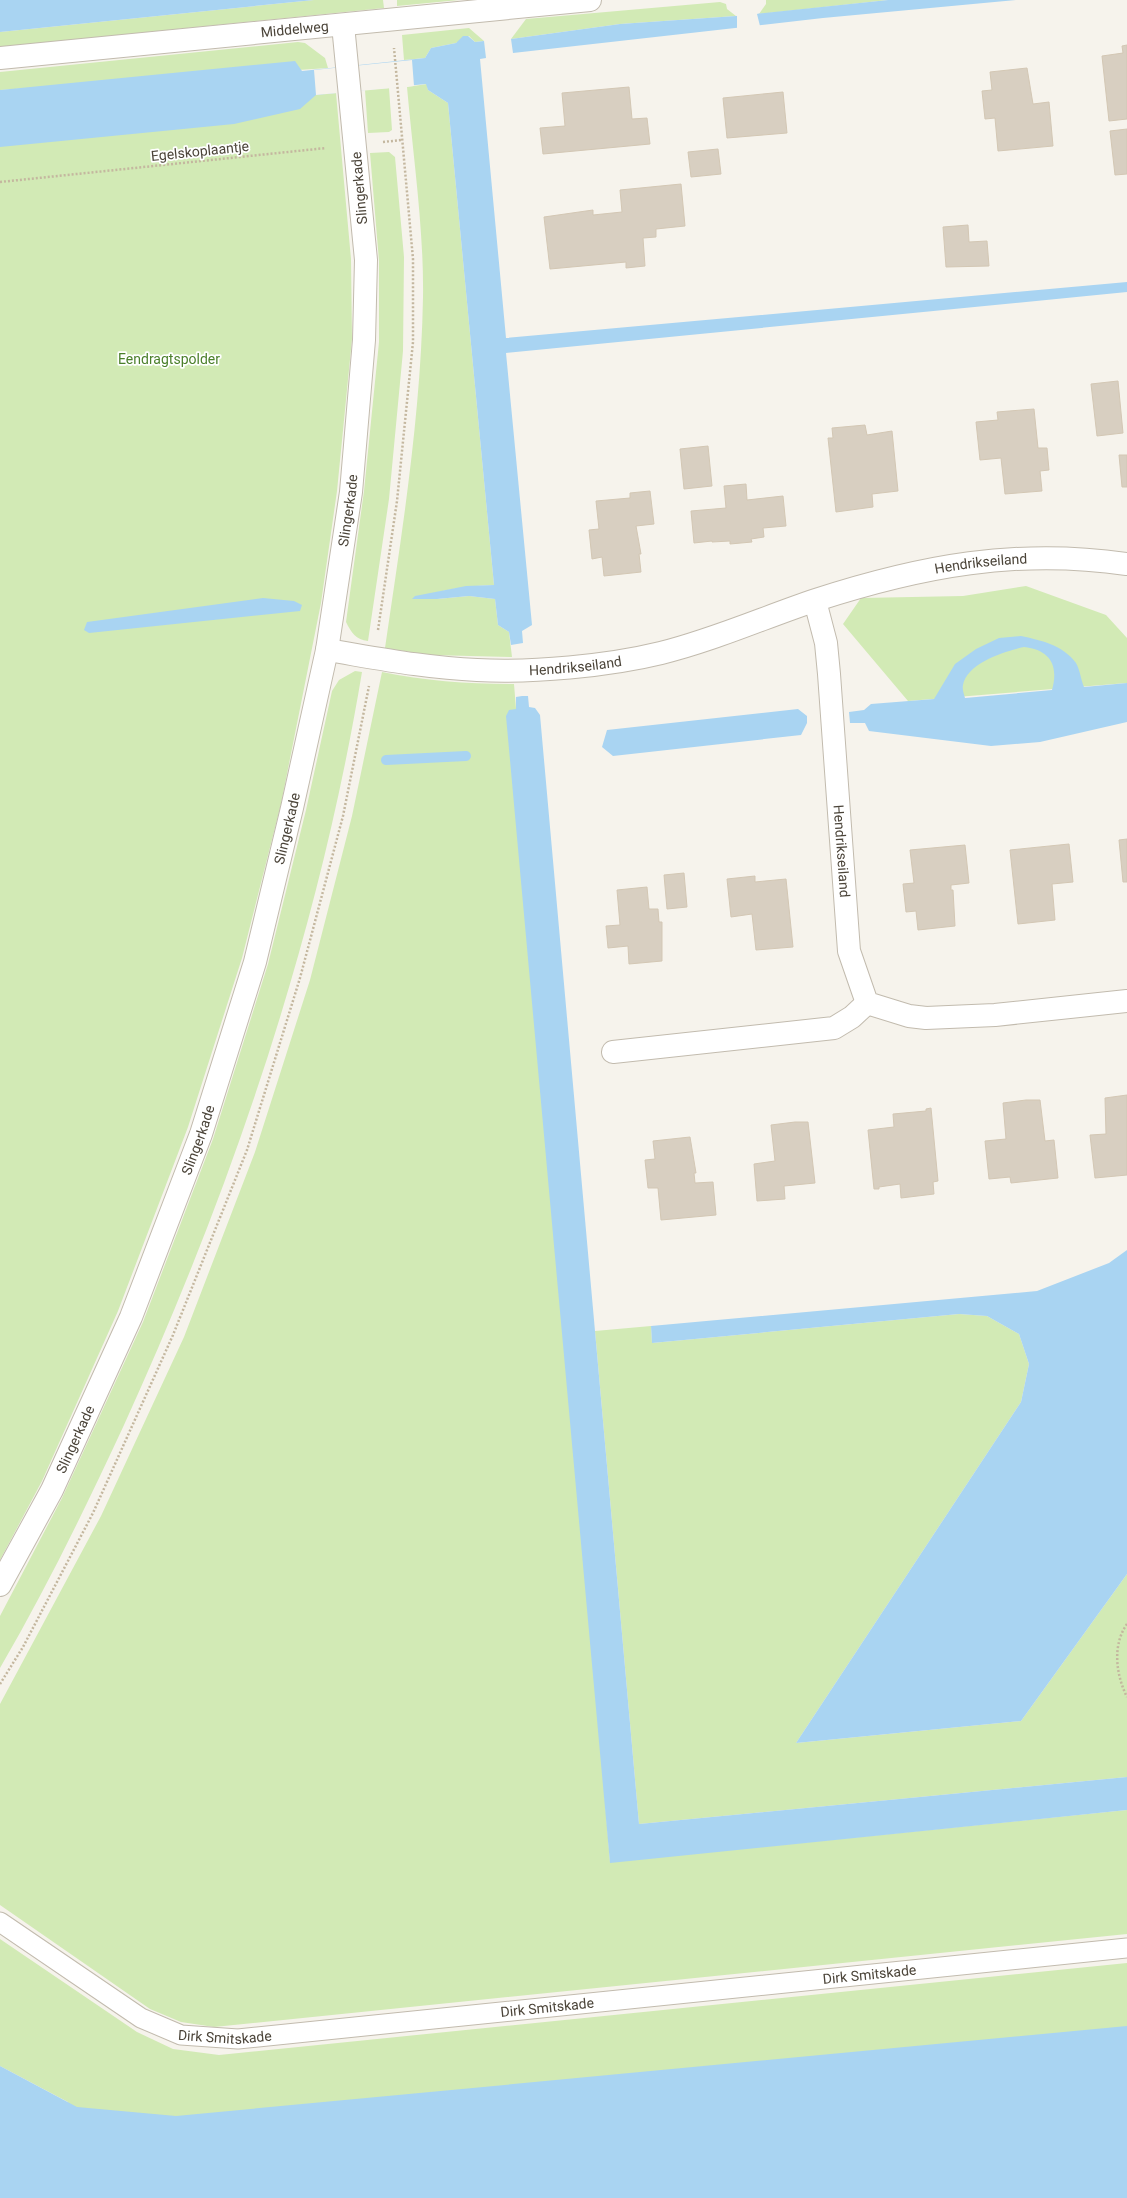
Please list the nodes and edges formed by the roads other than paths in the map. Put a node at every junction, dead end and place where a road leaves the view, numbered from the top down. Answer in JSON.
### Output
{"nodes":[{"id":1,"x":590,"y":0,"type":"edge"},
{"id":2,"x":343,"y":25,"type":"junction"},
{"id":3,"x":0,"y":58,"type":"edge"},
{"id":4,"x":1127,"y":564,"type":"edge"},
{"id":5,"x":815,"y":600,"type":"junction"},
{"id":6,"x":326,"y":650,"type":"junction"},
{"id":7,"x":1127,"y":1001,"type":"edge"},
{"id":8,"x":867,"y":1003,"type":"junction"},
{"id":9,"x":613,"y":1052,"type":"dead end"},
{"id":10,"x":0,"y":1585,"type":"edge"},
{"id":11,"x":0,"y":1922,"type":"edge"},
{"id":12,"x":1127,"y":1948,"type":"edge"}],
"edges":[{"from":1,"to":2,"type":"street","name":"Middelweg"},
{"from":2,"to":3,"type":"street","name":"Middelweg"},
{"from":2,"to":6,"type":"street","name":"Slingerkade"},
{"from":4,"to":5,"type":"street","name":"Hendrikseiland"},
{"from":5,"to":6,"type":"street","name":"Hendrikseiland"},
{"from":5,"to":8,"type":"street","name":"Hendrikseiland"},
{"from":6,"to":10,"type":"street","name":"Slingerkade"},
{"from":7,"to":8,"type":"street"},
{"from":8,"to":9,"type":"street"},
{"from":11,"to":12,"type":"lane","name":"Dirk Smitskade"}]}
